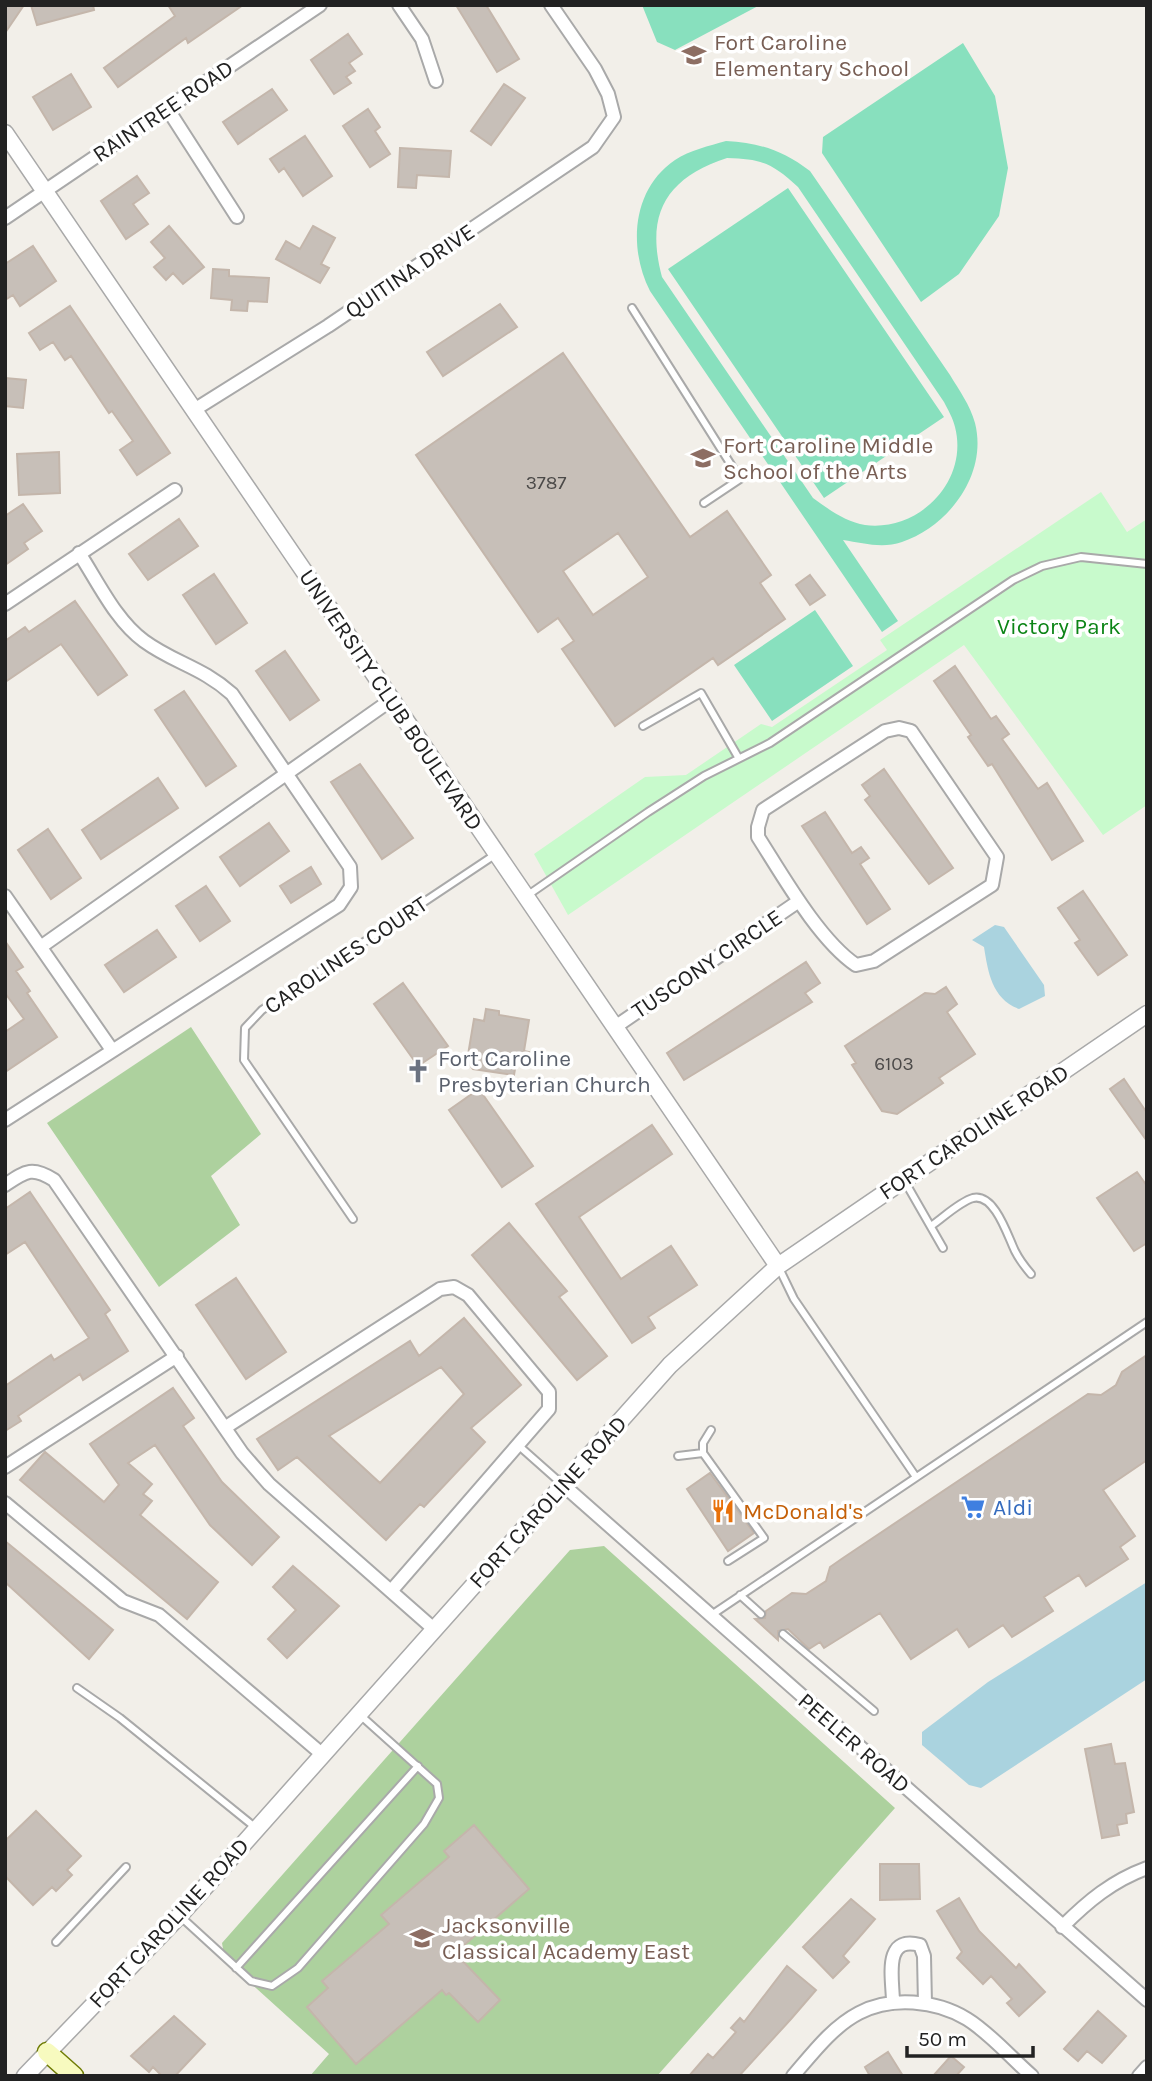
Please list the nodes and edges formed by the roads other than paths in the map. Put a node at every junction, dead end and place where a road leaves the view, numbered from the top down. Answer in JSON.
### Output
{"nodes":[{"id":1,"x":320,"y":5,"type":"edge"},
{"id":2,"x":399,"y":5,"type":"edge"},
{"id":3,"x":551,"y":5,"type":"edge"},
{"id":4,"x":436,"y":81,"type":"dead end"},
{"id":5,"x":167,"y":108,"type":"junction"},
{"id":6,"x":5,"y":133,"type":"edge"},
{"id":7,"x":45,"y":191,"type":"junction"},
{"id":8,"x":237,"y":217,"type":"dead end"},
{"id":9,"x":5,"y":218,"type":"edge"},
{"id":10,"x":632,"y":308,"type":"dead end"},
{"id":11,"x":194,"y":410,"type":"junction"},
{"id":12,"x":175,"y":490,"type":"dead end"},
{"id":13,"x":704,"y":503,"type":"dead end"},
{"id":14,"x":79,"y":553,"type":"junction"},
{"id":15,"x":1147,"y":564,"type":"edge"},
{"id":16,"x":5,"y":604,"type":"edge"},
{"id":17,"x":391,"y":700,"type":"junction"},
{"id":18,"x":643,"y":726,"type":"dead end"},
{"id":19,"x":738,"y":757,"type":"junction"},
{"id":20,"x":288,"y":776,"type":"junction"},
{"id":21,"x":496,"y":853,"type":"junction"},
{"id":22,"x":5,"y":896,"type":"edge"},
{"id":23,"x":526,"y":896,"type":"junction"},
{"id":24,"x":799,"y":901,"type":"junction"},
{"id":25,"x":42,"y":946,"type":"junction"},
{"id":26,"x":1147,"y":1014,"type":"edge"},
{"id":27,"x":615,"y":1027,"type":"junction"},
{"id":28,"x":112,"y":1050,"type":"junction"},
{"id":29,"x":5,"y":1120,"type":"edge"},
{"id":30,"x":903,"y":1180,"type":"junction"},
{"id":31,"x":5,"y":1185,"type":"edge"},
{"id":32,"x":353,"y":1219,"type":"dead end"},
{"id":33,"x":931,"y":1226,"type":"junction"},
{"id":34,"x":943,"y":1248,"type":"dead end"},
{"id":35,"x":778,"y":1266,"type":"junction"},
{"id":36,"x":1031,"y":1274,"type":"dead end"},
{"id":37,"x":1147,"y":1322,"type":"edge"},
{"id":38,"x":177,"y":1356,"type":"junction"},
{"id":39,"x":226,"y":1427,"type":"junction"},
{"id":40,"x":711,"y":1430,"type":"dead end"},
{"id":41,"x":519,"y":1445,"type":"junction"},
{"id":42,"x":704,"y":1452,"type":"junction"},
{"id":43,"x":678,"y":1456,"type":"dead end"},
{"id":44,"x":5,"y":1467,"type":"edge"},
{"id":45,"x":916,"y":1478,"type":"junction"},
{"id":46,"x":562,"y":1485,"type":"junction"},
{"id":47,"x":5,"y":1503,"type":"edge"},
{"id":48,"x":728,"y":1561,"type":"dead end"},
{"id":49,"x":392,"y":1590,"type":"junction"},
{"id":50,"x":740,"y":1595,"type":"junction"},
{"id":51,"x":761,"y":1614,"type":"dead end"},
{"id":52,"x":709,"y":1616,"type":"junction"},
{"id":53,"x":435,"y":1630,"type":"junction"},
{"id":54,"x":783,"y":1634,"type":"dead end"},
{"id":55,"x":77,"y":1688,"type":"dead end"},
{"id":56,"x":874,"y":1711,"type":"dead end"},
{"id":57,"x":359,"y":1714,"type":"junction"},
{"id":58,"x":323,"y":1755,"type":"junction"},
{"id":59,"x":418,"y":1766,"type":"junction"},
{"id":60,"x":257,"y":1829,"type":"junction"},
{"id":61,"x":126,"y":1867,"type":"dead end"},
{"id":62,"x":1147,"y":1868,"type":"edge"},
{"id":63,"x":180,"y":1915,"type":"junction"},
{"id":64,"x":1062,"y":1927,"type":"junction"},
{"id":65,"x":56,"y":1942,"type":"dead end"},
{"id":66,"x":236,"y":1968,"type":"junction"},
{"id":67,"x":1147,"y":2000,"type":"edge"},
{"id":68,"x":895,"y":2003,"type":"junction"},
{"id":69,"x":925,"y":2004,"type":"junction"},
{"id":70,"x":47,"y":2052,"type":"junction"},
{"id":71,"x":1147,"y":2067,"type":"edge"},
{"id":72,"x":25,"y":2076,"type":"edge"},
{"id":73,"x":74,"y":2076,"type":"edge"},
{"id":74,"x":793,"y":2076,"type":"edge"},
{"id":75,"x":1032,"y":2076,"type":"edge"},
{"id":76,"x":1139,"y":2076,"type":"edge"}],
"edges":[{"from":1,"to":5,"type":"street","name":"RAINTREE ROAD"},
{"from":2,"to":4,"type":"street"},
{"from":3,"to":11,"type":"street","name":"QUITINA DRIVE"},
{"from":5,"to":7,"type":"street","name":"RAINTREE ROAD"},
{"from":5,"to":8,"type":"street"},
{"from":6,"to":7,"type":"street","name":"UNIVERSITY CLUB BOULEVARD"},
{"from":7,"to":9,"type":"street","name":"RAINTREE ROAD"},
{"from":7,"to":11,"type":"street","name":"UNIVERSITY CLUB BOULEVARD"},
{"from":10,"to":13,"type":"lane"},
{"from":11,"to":17,"type":"street","name":"UNIVERSITY CLUB BOULEVARD"},
{"from":12,"to":14,"type":"street"},
{"from":14,"to":16,"type":"street"},
{"from":14,"to":20,"type":"street"},
{"from":15,"to":19,"type":"lane"},
{"from":17,"to":20,"type":"street"},
{"from":17,"to":21,"type":"street","name":"UNIVERSITY CLUB BOULEVARD"},
{"from":18,"to":19,"type":"lane"},
{"from":19,"to":23,"type":"lane"},
{"from":20,"to":25,"type":"street"},
{"from":20,"to":28,"type":"street"},
{"from":21,"to":23,"type":"street","name":"UNIVERSITY CLUB BOULEVARD"},
{"from":21,"to":32,"type":"lane","name":"CAROLINES COURT"},
{"from":22,"to":25,"type":"street"},
{"from":23,"to":27,"type":"street","name":"UNIVERSITY CLUB BOULEVARD"},
{"from":24,"to":24,"type":"street","name":"TUSCONY CIRCLE"},
{"from":24,"to":27,"type":"street","name":"TUSCONY CIRCLE"},
{"from":25,"to":28,"type":"street"},
{"from":26,"to":30,"type":"street","name":"FORT CAROLINE ROAD"},
{"from":27,"to":35,"type":"street","name":"UNIVERSITY CLUB BOULEVARD"},
{"from":28,"to":29,"type":"street"},
{"from":30,"to":33,"type":"lane"},
{"from":30,"to":35,"type":"street","name":"FORT CAROLINE ROAD"},
{"from":31,"to":38,"type":"street"},
{"from":33,"to":34,"type":"lane"},
{"from":33,"to":36,"type":"lane"},
{"from":35,"to":45,"type":"lane"},
{"from":35,"to":46,"type":"street","name":"FORT CAROLINE ROAD"},
{"from":37,"to":45,"type":"lane"},
{"from":38,"to":39,"type":"street"},
{"from":38,"to":44,"type":"street"},
{"from":39,"to":41,"type":"street"},
{"from":39,"to":49,"type":"street"},
{"from":40,"to":42,"type":"lane"},
{"from":41,"to":46,"type":"lane"},
{"from":41,"to":49,"type":"street"},
{"from":42,"to":43,"type":"lane"},
{"from":42,"to":48,"type":"lane"},
{"from":45,"to":50,"type":"lane"},
{"from":46,"to":52,"type":"street","name":"PEELER ROAD"},
{"from":46,"to":53,"type":"street","name":"FORT CAROLINE ROAD"},
{"from":47,"to":58,"type":"street"},
{"from":49,"to":53,"type":"street"},
{"from":50,"to":51,"type":"lane"},
{"from":50,"to":52,"type":"lane"},
{"from":52,"to":64,"type":"street","name":"PEELER ROAD"},
{"from":53,"to":57,"type":"street","name":"FORT CAROLINE ROAD"},
{"from":54,"to":56,"type":"lane"},
{"from":55,"to":60,"type":"lane"},
{"from":57,"to":58,"type":"street","name":"FORT CAROLINE ROAD"},
{"from":57,"to":59,"type":"lane"},
{"from":58,"to":60,"type":"street","name":"FORT CAROLINE ROAD"},
{"from":59,"to":66,"type":"lane"},
{"from":59,"to":66,"type":"lane"},
{"from":60,"to":63,"type":"street","name":"FORT CAROLINE ROAD"},
{"from":61,"to":65,"type":"lane"},
{"from":62,"to":64,"type":"street"},
{"from":63,"to":66,"type":"lane"},
{"from":63,"to":70,"type":"street","name":"FORT CAROLINE ROAD"},
{"from":64,"to":67,"type":"street","name":"PEELER ROAD"},
{"from":68,"to":69,"type":"street"},
{"from":68,"to":69,"type":"street"},
{"from":68,"to":74,"type":"street"},
{"from":69,"to":75,"type":"street"},
{"from":70,"to":72,"type":"street","name":"FORT CAROLINE ROAD"},
{"from":70,"to":73,"type":"main road"},
{"from":71,"to":76,"type":"street"}]}
